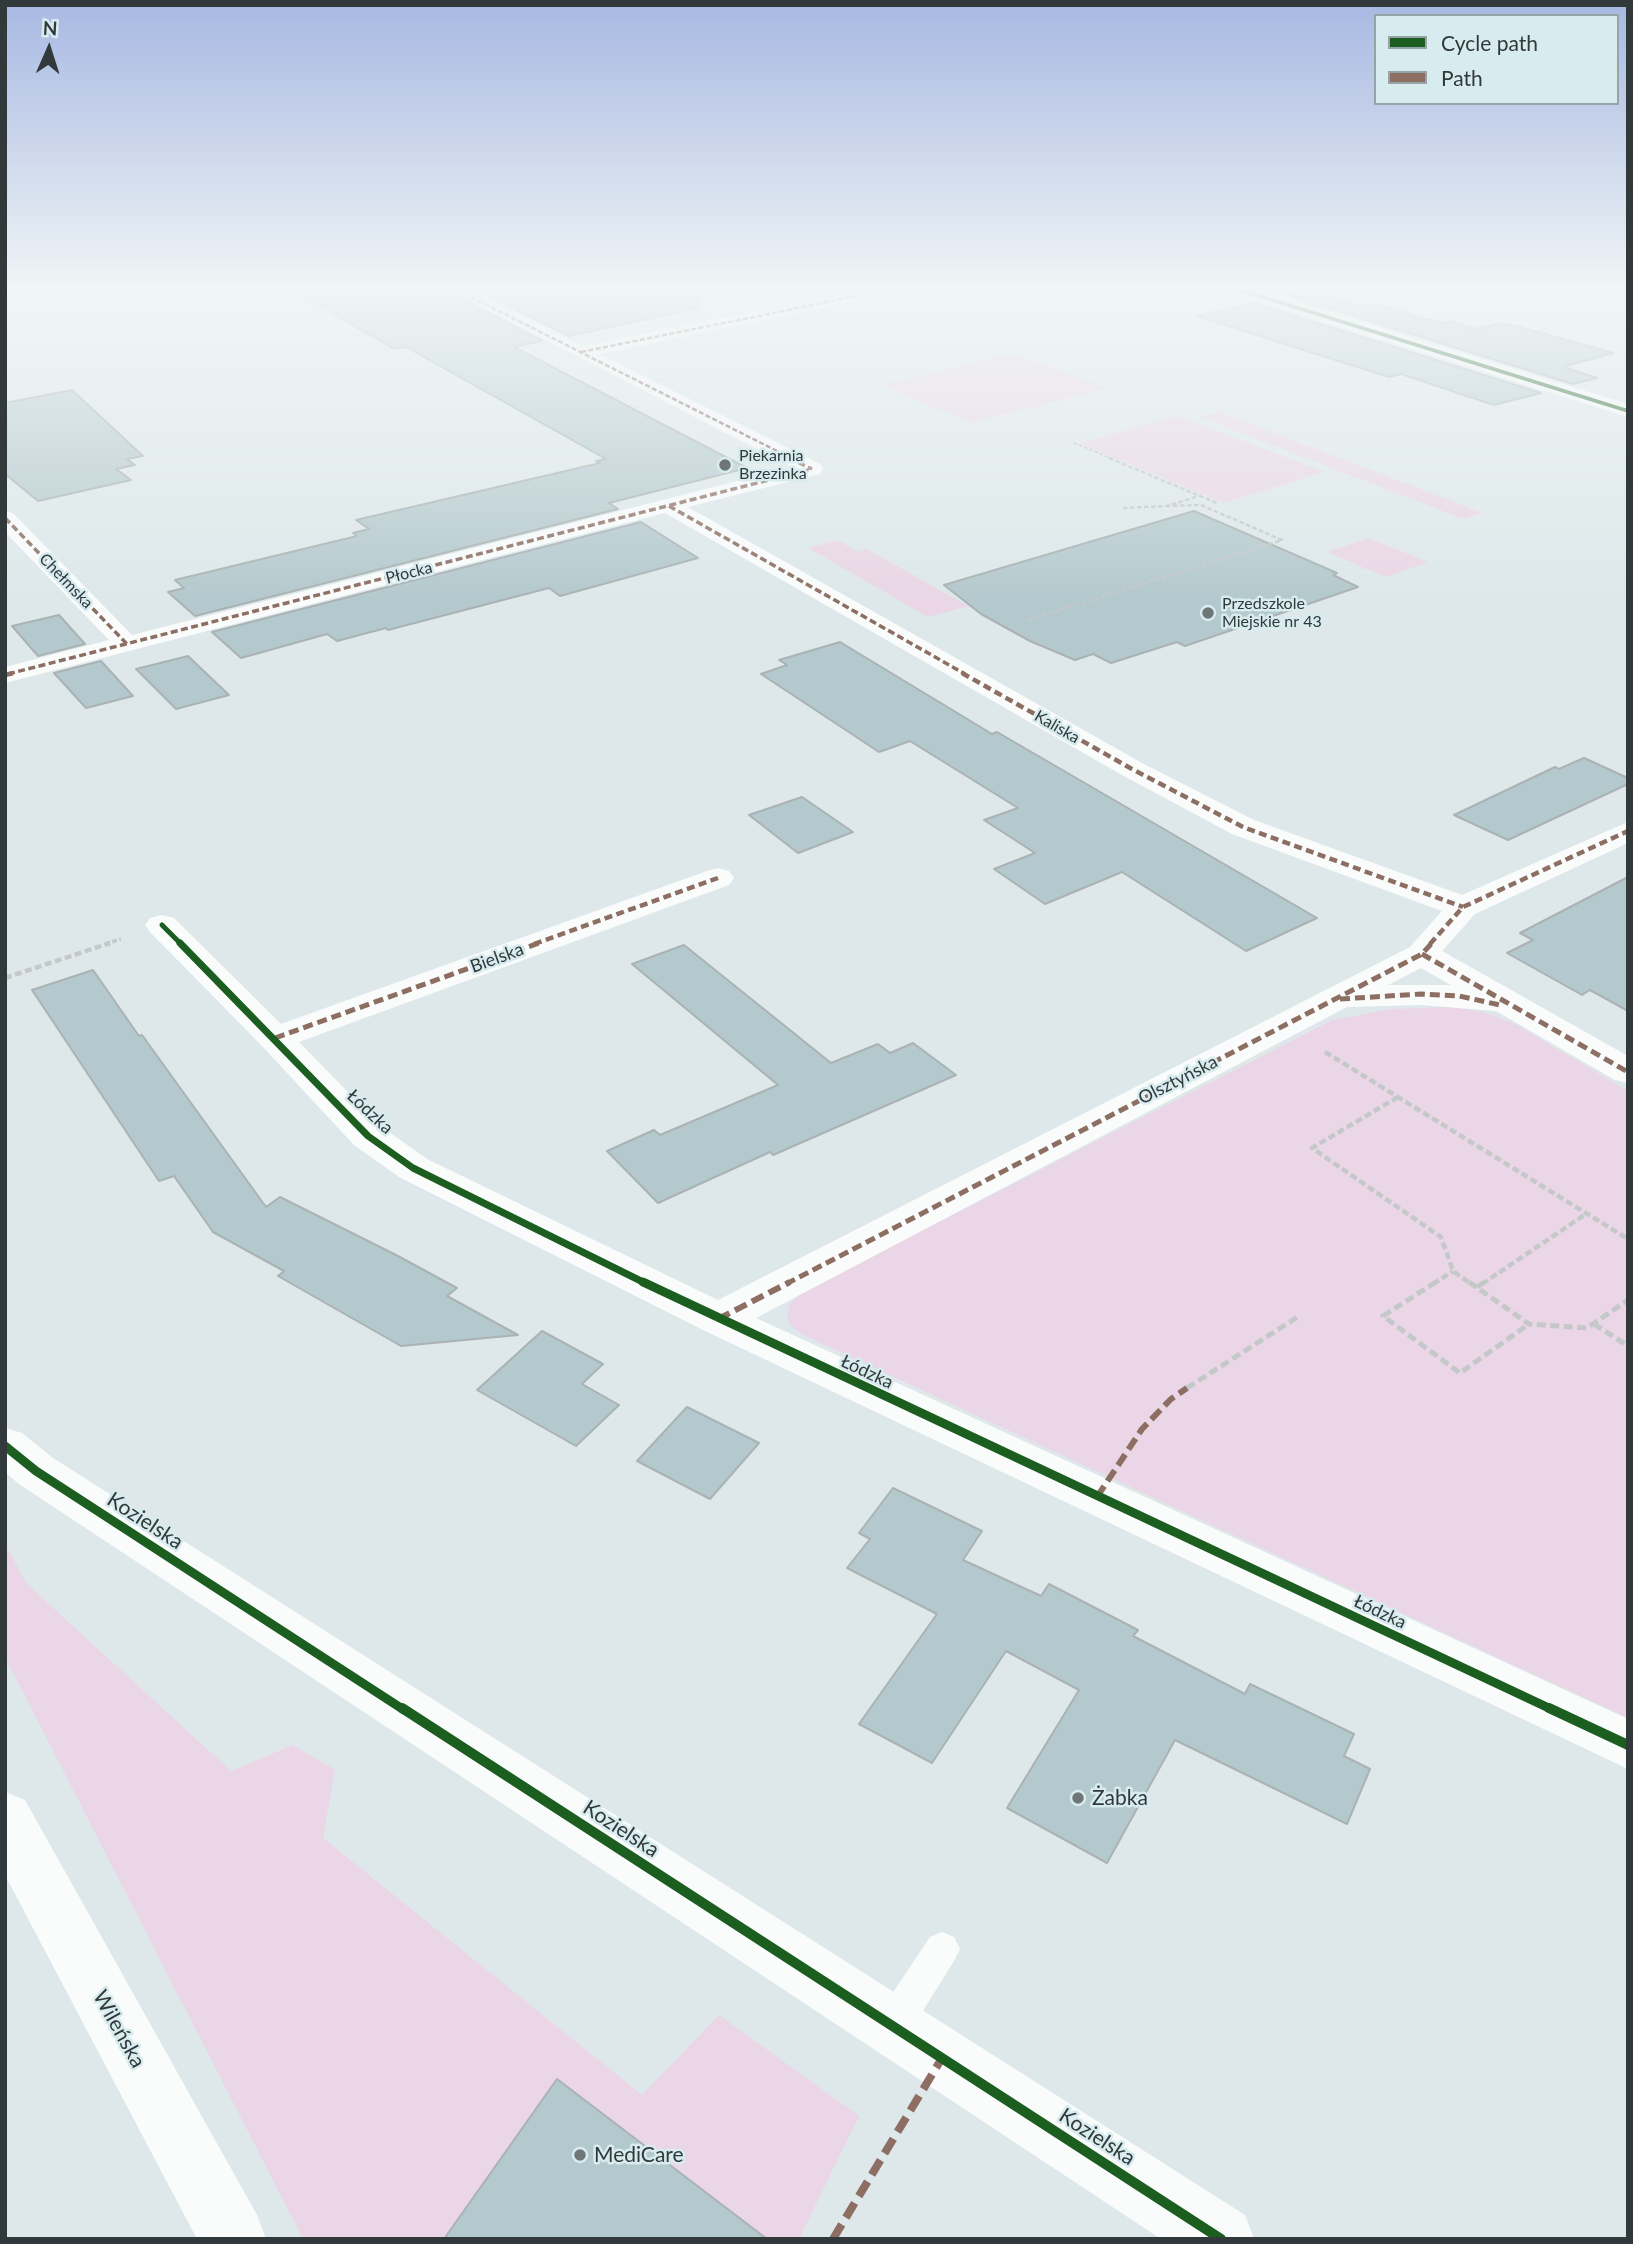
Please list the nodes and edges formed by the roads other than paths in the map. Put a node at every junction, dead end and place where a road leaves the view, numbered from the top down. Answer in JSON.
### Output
{"nodes":[{"id":1,"x":659,"y":392,"type":"edge"},
{"id":2,"x":1566,"y":392,"type":"edge"},
{"id":3,"x":1628,"y":411,"type":"edge"},
{"id":4,"x":670,"y":506,"type":"junction"},
{"id":5,"x":5,"y":519,"type":"edge"},
{"id":6,"x":127,"y":644,"type":"junction"},
{"id":7,"x":5,"y":675,"type":"edge"},
{"id":8,"x":1628,"y":831,"type":"edge"},
{"id":9,"x":718,"y":878,"type":"dead end"},
{"id":10,"x":1463,"y":907,"type":"junction"},
{"id":11,"x":162,"y":925,"type":"road end"},
{"id":12,"x":1422,"y":954,"type":"junction"},
{"id":13,"x":1333,"y":1000,"type":"junction"},
{"id":14,"x":1525,"y":1015,"type":"junction"},
{"id":15,"x":275,"y":1038,"type":"junction"},
{"id":16,"x":1628,"y":1072,"type":"edge"},
{"id":17,"x":718,"y":1319,"type":"junction"},
{"id":18,"x":5,"y":1446,"type":"edge"},
{"id":19,"x":1628,"y":1745,"type":"edge"},
{"id":20,"x":8,"y":1831,"type":"edge"},
{"id":21,"x":942,"y":1949,"type":"dead end"},
{"id":22,"x":893,"y":2025,"type":"junction"},
{"id":23,"x":233,"y":2239,"type":"edge"},
{"id":24,"x":1221,"y":2239,"type":"edge"}],
"edges":[{"from":1,"to":4,"type":"street","name":"Płocka"},
{"from":2,"to":3,"type":"street"},
{"from":4,"to":6,"type":"street","name":"Płocka"},
{"from":4,"to":10,"type":"street","name":"Kaliska"},
{"from":5,"to":6,"type":"street","name":"Chełmska"},
{"from":6,"to":7,"type":"street","name":"Płocka"},
{"from":8,"to":10,"type":"street","name":"Olsztyńska"},
{"from":9,"to":15,"type":"street","name":"Bielska"},
{"from":10,"to":12,"type":"street","name":"Olsztyńska"},
{"from":11,"to":15,"type":"street","name":"Łódzka"},
{"from":12,"to":13,"type":"street","name":"Olsztyńska"},
{"from":12,"to":14,"type":"street"},
{"from":13,"to":14,"type":"street"},
{"from":13,"to":17,"type":"street","name":"Olsztyńska"},
{"from":14,"to":16,"type":"street"},
{"from":15,"to":17,"type":"street","name":"Łódzka"},
{"from":17,"to":19,"type":"street","name":"Łódzka"},
{"from":18,"to":22,"type":"street","name":"Kozielska"},
{"from":20,"to":23,"type":"street","name":"Wileńska"},
{"from":21,"to":22,"type":"lane"},
{"from":22,"to":24,"type":"street","name":"Kozielska"}]}
